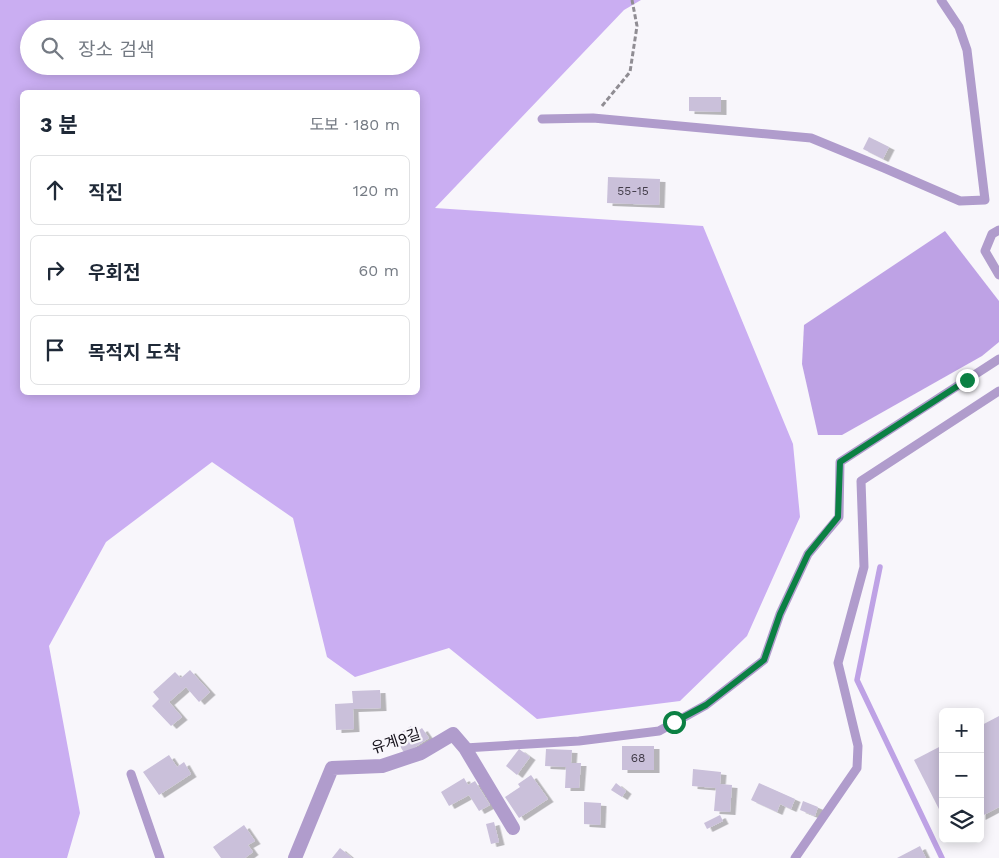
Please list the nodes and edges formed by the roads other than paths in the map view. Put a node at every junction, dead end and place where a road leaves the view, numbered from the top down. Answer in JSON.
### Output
{"nodes":[{"id":1,"x":941,"y":0,"type":"edge"},
{"id":2,"x":542,"y":119,"type":"dead end"},
{"id":3,"x":999,"y":230,"type":"edge"},
{"id":4,"x":999,"y":275,"type":"edge"},
{"id":5,"x":999,"y":359,"type":"edge"},
{"id":6,"x":999,"y":391,"type":"edge"},
{"id":7,"x":465,"y":748,"type":"junction"},
{"id":8,"x":130,"y":774,"type":"dead end"},
{"id":9,"x":513,"y":828,"type":"dead end"},
{"id":10,"x":160,"y":858,"type":"edge"},
{"id":11,"x":295,"y":858,"type":"edge"},
{"id":12,"x":795,"y":858,"type":"edge"}],
"edges":[{"from":1,"to":2,"type":"lane"},
{"from":3,"to":4,"type":"lane"},
{"from":5,"to":7,"type":"lane"},
{"from":6,"to":12,"type":"lane"},
{"from":7,"to":9,"type":"street","name":"유계9길"},
{"from":7,"to":11,"type":"street","name":"유계9길"},
{"from":8,"to":10,"type":"lane"}]}
